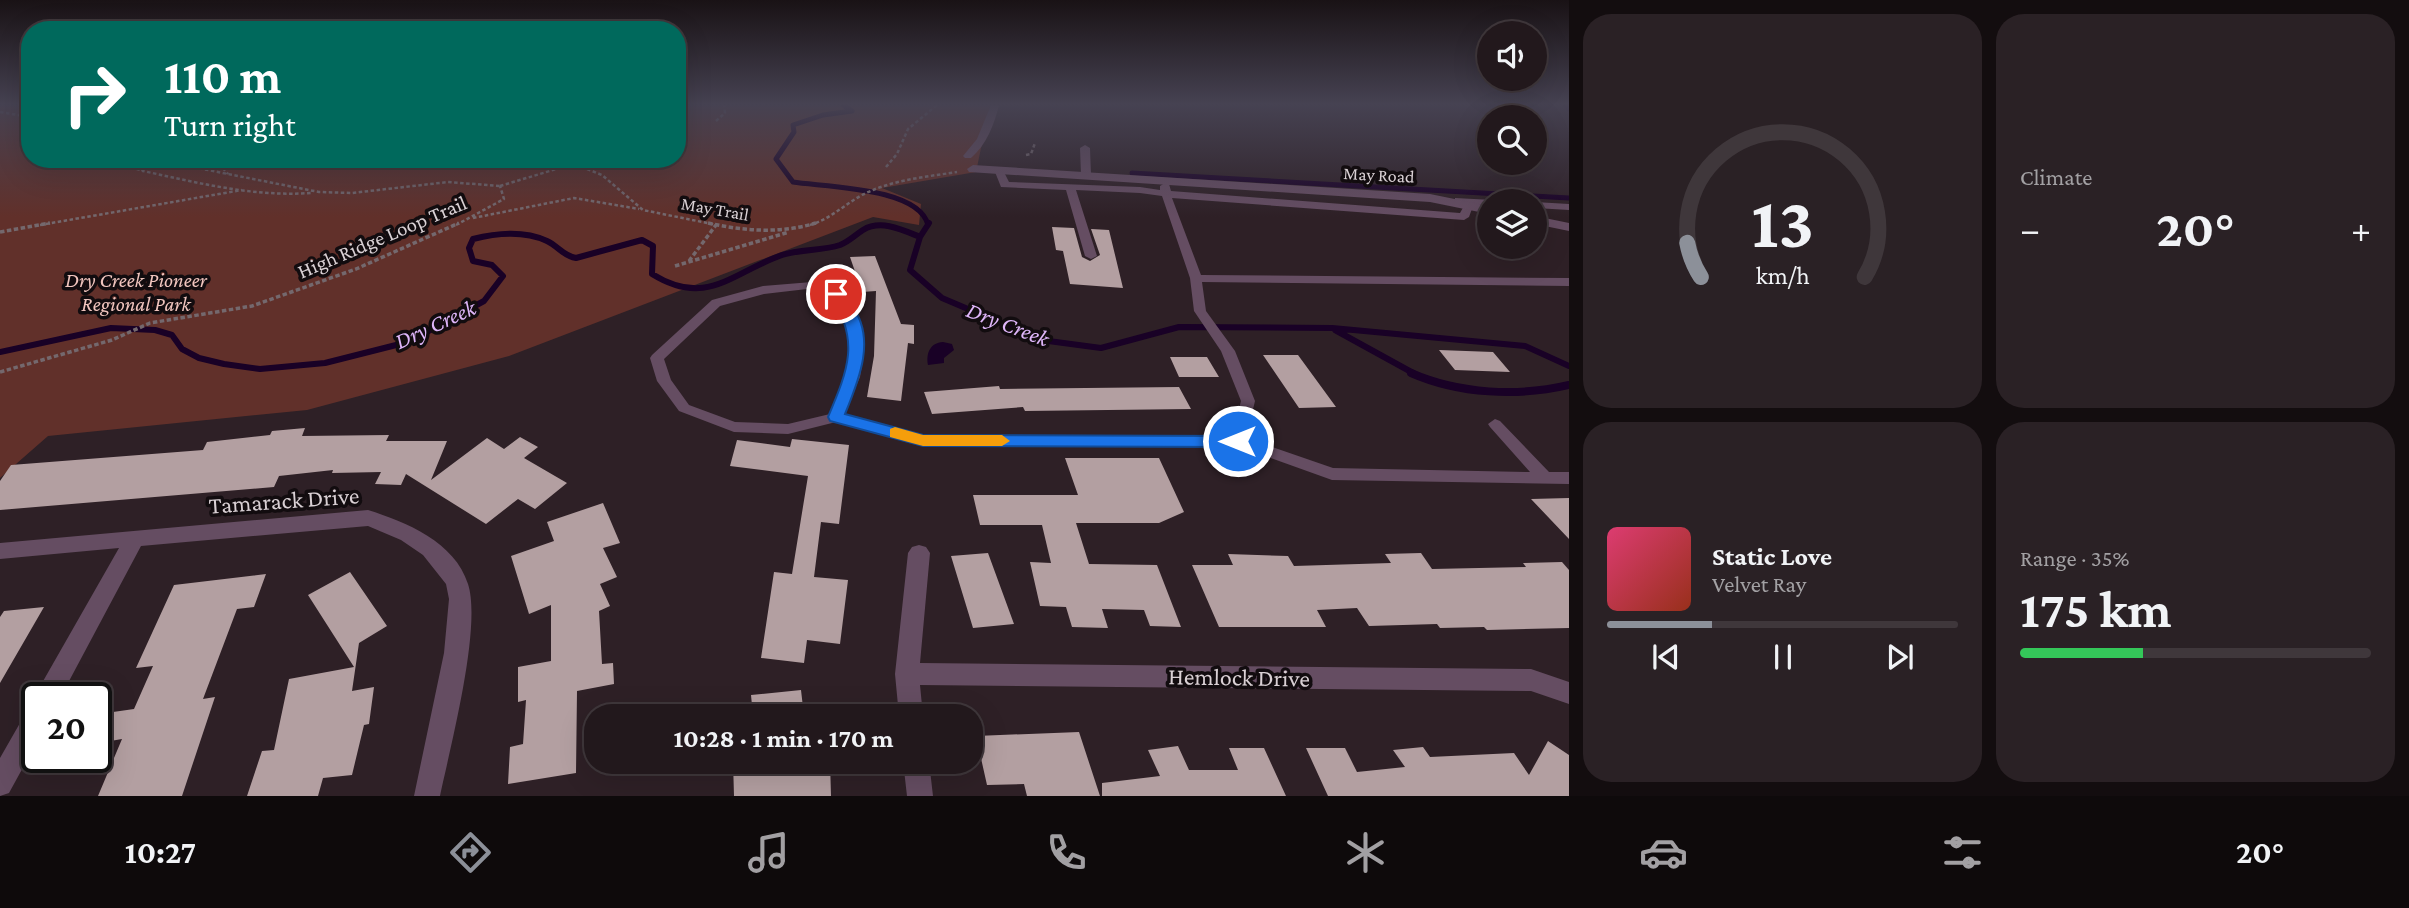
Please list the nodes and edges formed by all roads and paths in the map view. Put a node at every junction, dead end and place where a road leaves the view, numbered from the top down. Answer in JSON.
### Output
{"nodes":[{"id":1,"x":902,"y":142,"type":"edge"},
{"id":2,"x":979,"y":142,"type":"edge"},
{"id":3,"x":1085,"y":148,"type":"dead end"},
{"id":4,"x":970,"y":162,"type":"junction"},
{"id":5,"x":886,"y":167,"type":"dead end"},
{"id":6,"x":134,"y":168,"type":"edge"},
{"id":7,"x":141,"y":168,"type":"edge"},
{"id":8,"x":195,"y":168,"type":"edge"},
{"id":9,"x":223,"y":168,"type":"edge"},
{"id":10,"x":575,"y":168,"type":"joint"},
{"id":11,"x":143,"y":171,"type":"junction"},
{"id":12,"x":1000,"y":172,"type":"junction"},
{"id":13,"x":229,"y":175,"type":"junction"},
{"id":14,"x":1086,"y":175,"type":"junction"},
{"id":15,"x":500,"y":186,"type":"junction"},
{"id":16,"x":1070,"y":187,"type":"junction"},
{"id":17,"x":1164,"y":188,"type":"junction"},
{"id":18,"x":242,"y":190,"type":"junction"},
{"id":19,"x":319,"y":192,"type":"junction"},
{"id":20,"x":1430,"y":198,"type":"junction"},
{"id":21,"x":1477,"y":201,"type":"edge"},
{"id":22,"x":1468,"y":206,"type":"junction"},
{"id":23,"x":1547,"y":206,"type":"edge"},
{"id":24,"x":1569,"y":207,"type":"edge"},
{"id":25,"x":1477,"y":208,"type":"edge"},
{"id":26,"x":643,"y":210,"type":"junction"},
{"id":27,"x":466,"y":220,"type":"junction"},
{"id":28,"x":1547,"y":222,"type":"edge"},
{"id":29,"x":716,"y":225,"type":"junction"},
{"id":30,"x":1569,"y":227,"type":"edge"},
{"id":31,"x":796,"y":229,"type":"junction"},
{"id":32,"x":0,"y":232,"type":"edge"},
{"id":33,"x":1091,"y":256,"type":"dead end"},
{"id":34,"x":689,"y":261,"type":"junction"},
{"id":35,"x":675,"y":266,"type":"dead end"},
{"id":36,"x":1196,"y":278,"type":"junction"},
{"id":37,"x":1569,"y":282,"type":"edge"},
{"id":38,"x":0,"y":372,"type":"edge"},
{"id":39,"x":836,"y":417,"type":"junction"},
{"id":40,"x":1495,"y":424,"type":"dead end"},
{"id":41,"x":1238,"y":441,"type":"junction"},
{"id":42,"x":1544,"y":477,"type":"junction"},
{"id":43,"x":1569,"y":478,"type":"edge"},
{"id":44,"x":135,"y":538,"type":"junction"},
{"id":45,"x":0,"y":551,"type":"edge"},
{"id":46,"x":919,"y":553,"type":"dead end"},
{"id":47,"x":906,"y":674,"type":"junction"},
{"id":48,"x":56,"y":682,"type":"edge"},
{"id":49,"x":1569,"y":693,"type":"edge"},
{"id":50,"x":910,"y":704,"type":"edge"},
{"id":51,"x":21,"y":747,"type":"edge"},
{"id":52,"x":917,"y":774,"type":"edge"},
{"id":53,"x":0,"y":785,"type":"edge"},
{"id":54,"x":427,"y":796,"type":"edge"},
{"id":55,"x":920,"y":796,"type":"edge"}],
"edges":[{"from":1,"to":5,"type":"path"},
{"from":2,"to":4,"type":"lane"},
{"from":3,"to":14,"type":"lane"},
{"from":4,"to":12,"type":"street","name":"May Road"},
{"from":4,"to":31,"type":"path","name":"May Trail"},
{"from":6,"to":11,"type":"path"},
{"from":7,"to":11,"type":"path"},
{"from":8,"to":13,"type":"path","name":"High Ridge Loop Trail"},
{"from":9,"to":13,"type":"path"},
{"from":10,"to":15,"type":"path","name":"May Trail"},
{"from":10,"to":26,"type":"path","name":"May Trail"},
{"from":11,"to":18,"type":"path"},
{"from":12,"to":14,"type":"street","name":"May Road"},
{"from":12,"to":16,"type":"lane"},
{"from":13,"to":19,"type":"path","name":"High Ridge Loop Trail"},
{"from":14,"to":17,"type":"street","name":"May Road"},
{"from":15,"to":19,"type":"path","name":"High Ridge Loop Trail"},
{"from":15,"to":27,"type":"path","name":"High Ridge Loop Trail"},
{"from":16,"to":17,"type":"lane"},
{"from":16,"to":33,"type":"lane"},
{"from":17,"to":20,"type":"street","name":"May Road"},
{"from":17,"to":22,"type":"lane"},
{"from":17,"to":36,"type":"lane"},
{"from":18,"to":19,"type":"path"},
{"from":18,"to":32,"type":"path"},
{"from":20,"to":21,"type":"lane"},
{"from":20,"to":22,"type":"street","name":"May Road"},
{"from":22,"to":25,"type":"street","name":"May Road"},
{"from":23,"to":24,"type":"lane"},
{"from":26,"to":27,"type":"path"},
{"from":26,"to":29,"type":"path","name":"May Trail"},
{"from":27,"to":38,"type":"path","name":"High Ridge Loop Trail"},
{"from":28,"to":30,"type":"street"},
{"from":29,"to":31,"type":"path","name":"May Trail"},
{"from":29,"to":34,"type":"path"},
{"from":31,"to":34,"type":"path"},
{"from":34,"to":35,"type":"path"},
{"from":36,"to":37,"type":"lane"},
{"from":36,"to":41,"type":"lane"},
{"from":39,"to":39,"type":"lane"},
{"from":39,"to":41,"type":"lane"},
{"from":40,"to":42,"type":"lane"},
{"from":41,"to":42,"type":"lane"},
{"from":42,"to":43,"type":"lane"},
{"from":44,"to":45,"type":"street","name":"Tamarack Drive"},
{"from":44,"to":48,"type":"street"},
{"from":44,"to":54,"type":"street","name":"Tamarack Drive"},
{"from":46,"to":47,"type":"street"},
{"from":47,"to":49,"type":"street","name":"Hemlock Drive"},
{"from":47,"to":50,"type":"street"},
{"from":51,"to":53,"type":"street"},
{"from":52,"to":55,"type":"street"}]}
